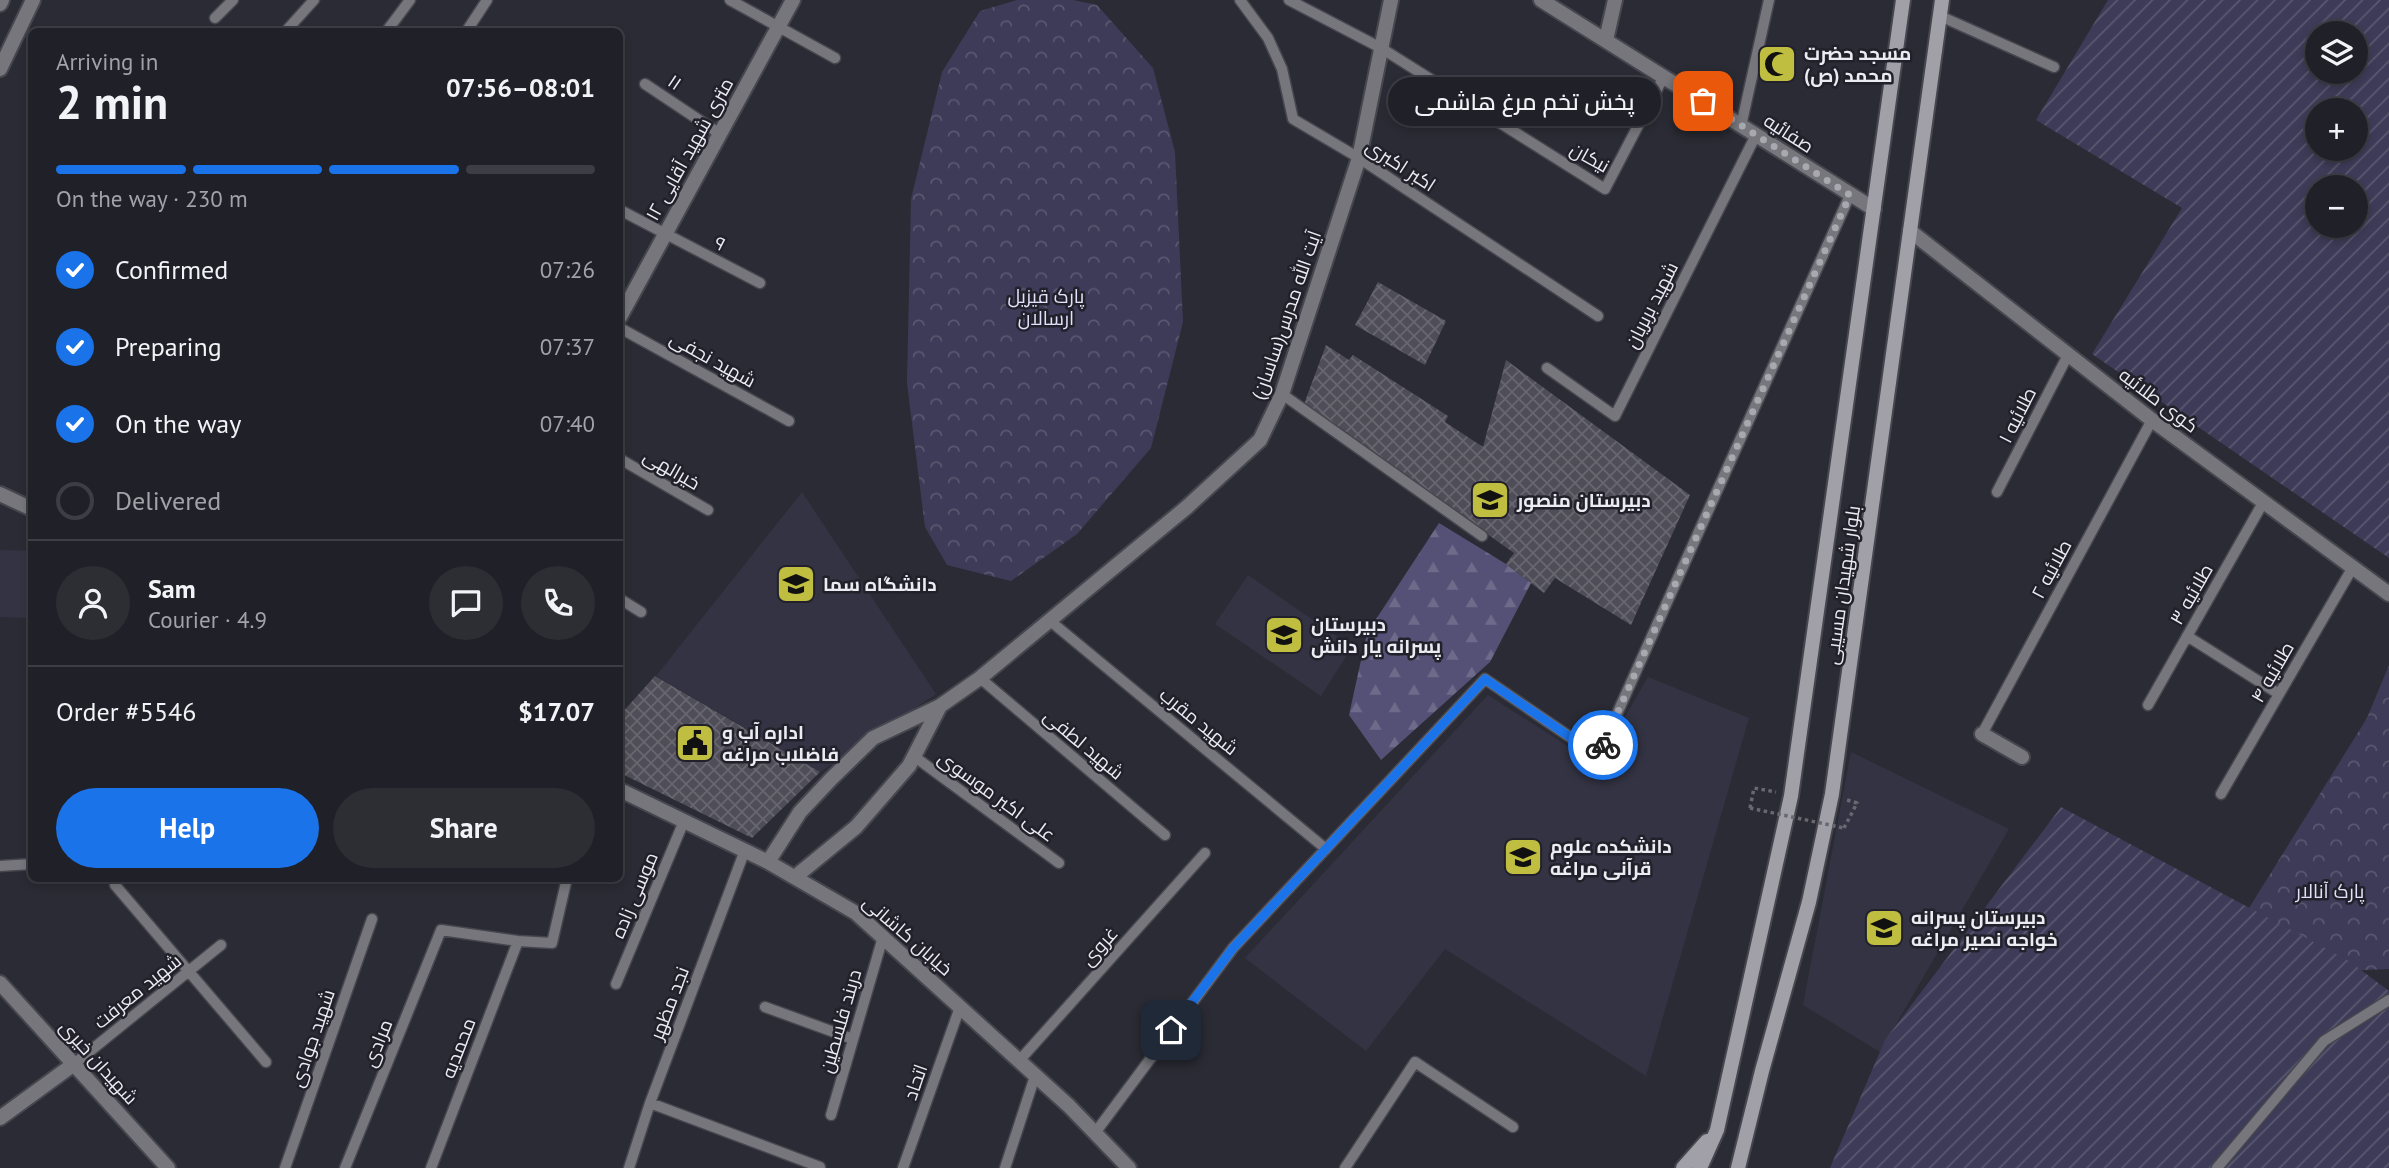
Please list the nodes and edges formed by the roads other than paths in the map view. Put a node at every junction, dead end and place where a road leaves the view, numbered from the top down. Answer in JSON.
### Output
{"nodes":[{"id":1,"x":33,"y":0,"type":"edge"},
{"id":2,"x":233,"y":0,"type":"edge"},
{"id":3,"x":314,"y":0,"type":"edge"},
{"id":4,"x":410,"y":0,"type":"edge"},
{"id":5,"x":487,"y":0,"type":"edge"},
{"id":6,"x":730,"y":0,"type":"edge"},
{"id":7,"x":793,"y":0,"type":"edge"},
{"id":8,"x":1240,"y":0,"type":"edge"},
{"id":9,"x":1289,"y":0,"type":"edge"},
{"id":10,"x":1391,"y":0,"type":"edge"},
{"id":11,"x":1541,"y":0,"type":"edge"},
{"id":12,"x":1615,"y":0,"type":"edge"},
{"id":13,"x":1769,"y":0,"type":"edge"},
{"id":14,"x":1903,"y":0,"type":"edge"},
{"id":15,"x":1942,"y":0,"type":"edge"},
{"id":16,"x":1940,"y":16,"type":"junction"},
{"id":17,"x":215,"y":18,"type":"dead end"},
{"id":18,"x":778,"y":26,"type":"junction"},
{"id":19,"x":289,"y":28,"type":"edge"},
{"id":20,"x":389,"y":28,"type":"edge"},
{"id":21,"x":469,"y":28,"type":"edge"},
{"id":22,"x":1606,"y":40,"type":"junction"},
{"id":23,"x":1381,"y":48,"type":"junction"},
{"id":24,"x":835,"y":58,"type":"dead end"},
{"id":25,"x":2054,"y":67,"type":"dead end"},
{"id":26,"x":0,"y":69,"type":"edge"},
{"id":27,"x":1664,"y":76,"type":"junction"},
{"id":28,"x":645,"y":84,"type":"dead end"},
{"id":29,"x":1741,"y":125,"type":"junction"},
{"id":30,"x":720,"y":134,"type":"junction"},
{"id":31,"x":1756,"y":135,"type":"junction"},
{"id":32,"x":1359,"y":158,"type":"junction"},
{"id":33,"x":1850,"y":195,"type":"junction"},
{"id":34,"x":1874,"y":209,"type":"junction"},
{"id":35,"x":623,"y":212,"type":"edge"},
{"id":36,"x":1910,"y":231,"type":"junction"},
{"id":37,"x":665,"y":234,"type":"junction"},
{"id":38,"x":760,"y":283,"type":"dead end"},
{"id":39,"x":623,"y":311,"type":"edge"},
{"id":40,"x":1598,"y":316,"type":"dead end"},
{"id":41,"x":623,"y":330,"type":"edge"},
{"id":42,"x":2068,"y":355,"type":"junction"},
{"id":43,"x":1547,"y":368,"type":"dead end"},
{"id":44,"x":1282,"y":394,"type":"junction"},
{"id":45,"x":2152,"y":420,"type":"junction"},
{"id":46,"x":789,"y":421,"type":"dead end"},
{"id":47,"x":623,"y":461,"type":"edge"},
{"id":48,"x":1997,"y":492,"type":"dead end"},
{"id":49,"x":0,"y":494,"type":"edge"},
{"id":50,"x":2264,"y":501,"type":"junction"},
{"id":51,"x":28,"y":507,"type":"edge"},
{"id":52,"x":708,"y":510,"type":"dead end"},
{"id":53,"x":1482,"y":536,"type":"dead end"},
{"id":54,"x":2353,"y":567,"type":"junction"},
{"id":55,"x":2389,"y":594,"type":"edge"},
{"id":56,"x":623,"y":601,"type":"edge"},
{"id":57,"x":641,"y":612,"type":"dead end"},
{"id":58,"x":1049,"y":620,"type":"junction"},
{"id":59,"x":2187,"y":636,"type":"junction"},
{"id":60,"x":980,"y":678,"type":"junction"},
{"id":61,"x":2279,"y":694,"type":"junction"},
{"id":62,"x":2148,"y":705,"type":"dead end"},
{"id":63,"x":940,"y":706,"type":"junction"},
{"id":64,"x":1982,"y":734,"type":"joint"},
{"id":65,"x":915,"y":757,"type":"junction"},
{"id":66,"x":2022,"y":757,"type":"dead end"},
{"id":67,"x":623,"y":791,"type":"edge"},
{"id":68,"x":2221,"y":794,"type":"dead end"},
{"id":69,"x":684,"y":821,"type":"junction"},
{"id":70,"x":1165,"y":835,"type":"dead end"},
{"id":71,"x":1326,"y":849,"type":"junction"},
{"id":72,"x":745,"y":850,"type":"junction"},
{"id":73,"x":1205,"y":853,"type":"dead end"},
{"id":74,"x":768,"y":862,"type":"junction"},
{"id":75,"x":1059,"y":863,"type":"dead end"},
{"id":76,"x":28,"y":864,"type":"edge"},
{"id":77,"x":0,"y":866,"type":"edge"},
{"id":78,"x":795,"y":877,"type":"junction"},
{"id":79,"x":566,"y":882,"type":"edge"},
{"id":80,"x":115,"y":885,"type":"dead end"},
{"id":81,"x":372,"y":919,"type":"dead end"},
{"id":82,"x":883,"y":937,"type":"junction"},
{"id":83,"x":518,"y":941,"type":"junction"},
{"id":84,"x":221,"y":945,"type":"dead end"},
{"id":85,"x":188,"y":971,"type":"junction"},
{"id":86,"x":0,"y":983,"type":"edge"},
{"id":87,"x":616,"y":984,"type":"dead end"},
{"id":88,"x":2389,"y":1000,"type":"edge"},
{"id":89,"x":765,"y":1007,"type":"dead end"},
{"id":90,"x":960,"y":1007,"type":"junction"},
{"id":91,"x":853,"y":1039,"type":"junction"},
{"id":92,"x":1019,"y":1061,"type":"junction"},
{"id":93,"x":266,"y":1062,"type":"dead end"},
{"id":94,"x":74,"y":1064,"type":"junction"},
{"id":95,"x":1035,"y":1076,"type":"junction"},
{"id":96,"x":650,"y":1103,"type":"junction"},
{"id":97,"x":831,"y":1115,"type":"dead end"},
{"id":98,"x":0,"y":1118,"type":"edge"},
{"id":99,"x":1513,"y":1127,"type":"dead end"},
{"id":100,"x":1717,"y":1130,"type":"junction"},
{"id":101,"x":1095,"y":1133,"type":"junction"},
{"id":102,"x":1744,"y":1139,"type":"junction"},
{"id":103,"x":820,"y":1167,"type":"edge"},
{"id":104,"x":168,"y":1168,"type":"edge"},
{"id":105,"x":285,"y":1168,"type":"edge"},
{"id":106,"x":345,"y":1168,"type":"edge"},
{"id":107,"x":431,"y":1168,"type":"edge"},
{"id":108,"x":629,"y":1168,"type":"edge"},
{"id":109,"x":903,"y":1168,"type":"edge"},
{"id":110,"x":1005,"y":1168,"type":"edge"},
{"id":111,"x":1129,"y":1168,"type":"edge"},
{"id":112,"x":1345,"y":1168,"type":"edge"},
{"id":113,"x":1683,"y":1168,"type":"edge"},
{"id":114,"x":1700,"y":1168,"type":"edge"},
{"id":115,"x":1731,"y":1168,"type":"edge"},
{"id":116,"x":1738,"y":1168,"type":"edge"},
{"id":117,"x":2217,"y":1168,"type":"edge"}],
"edges":[{"from":1,"to":26,"type":"street"},
{"from":2,"to":17,"type":"lane"},
{"from":3,"to":19,"type":"lane"},
{"from":4,"to":20,"type":"lane"},
{"from":5,"to":21,"type":"lane"},
{"from":6,"to":18,"type":"lane"},
{"from":7,"to":18,"type":"street","name":"۱۲ متری شهید آقایی"},
{"from":8,"to":32,"type":"lane","name":"اکبر اکبری"},
{"from":9,"to":23,"type":"lane"},
{"from":10,"to":23,"type":"street","name":"آیت الله مدرس(ساسان)"},
{"from":11,"to":22,"type":"street","name":"صفائیه"},
{"from":12,"to":22,"type":"street"},
{"from":13,"to":29,"type":"lane"},
{"from":14,"to":34,"type":"main road","name":"بلوار شهیدان مسیبی"},
{"from":15,"to":16,"type":"main road","name":"بلوار شهیدان مسیبی"},
{"from":16,"to":25,"type":"lane"},
{"from":16,"to":36,"type":"main road","name":"بلوار شهیدان مسیبی"},
{"from":18,"to":24,"type":"lane"},
{"from":18,"to":30,"type":"street","name":"۱۲ متری شهید آقایی"},
{"from":22,"to":27,"type":"street","name":"صفائیه"},
{"from":23,"to":27,"type":"lane","name":"نیکان"},
{"from":23,"to":32,"type":"street","name":"آیت الله مدرس(ساسان)"},
{"from":27,"to":29,"type":"street","name":"صفائیه"},
{"from":28,"to":30,"type":"lane","name":"۱۱"},
{"from":29,"to":31,"type":"street","name":"صفائیه"},
{"from":30,"to":37,"type":"street","name":"۱۲ متری شهید آقایی"},
{"from":31,"to":33,"type":"street","name":"صفائیه"},
{"from":31,"to":43,"type":"lane","name":"شهید بربریان"},
{"from":32,"to":40,"type":"lane","name":"اکبر اکبری"},
{"from":32,"to":44,"type":"street","name":"آیت الله مدرس(ساسان)"},
{"from":33,"to":34,"type":"street","name":"صفائیه"},
{"from":33,"to":71,"type":"lane"},
{"from":34,"to":100,"type":"main road","name":"بلوار شهیدان مسیبی"},
{"from":35,"to":37,"type":"lane","name":"۹"},
{"from":36,"to":42,"type":"street","name":"کوی طلائیه"},
{"from":36,"to":102,"type":"main road","name":"بلوار شهیدان مسیبی"},
{"from":37,"to":38,"type":"lane","name":"۹"},
{"from":37,"to":39,"type":"street","name":"۱۲ متری شهید آقایی"},
{"from":41,"to":46,"type":"lane","name":"شهید نجفی"},
{"from":42,"to":45,"type":"street","name":"کوی طلائیه"},
{"from":42,"to":48,"type":"lane","name":"طلائیه ۱"},
{"from":44,"to":53,"type":"lane"},
{"from":44,"to":58,"type":"street","name":"آیت الله مدرس(ساسان)"},
{"from":45,"to":50,"type":"street","name":"کوی طلائیه"},
{"from":45,"to":64,"type":"lane","name":"طلائیه ۲"},
{"from":47,"to":52,"type":"lane","name":"خیرالهی"},
{"from":49,"to":51,"type":"street"},
{"from":50,"to":54,"type":"street","name":"کوی طلائیه"},
{"from":50,"to":59,"type":"lane","name":"طلائیه ۳"},
{"from":54,"to":55,"type":"street","name":"کوی طلائیه"},
{"from":54,"to":61,"type":"lane","name":"طلائیه ۴"},
{"from":56,"to":57,"type":"lane"},
{"from":58,"to":60,"type":"street","name":"آیت الله مدرس(ساسان)"},
{"from":58,"to":71,"type":"lane","name":"شهید مقرب"},
{"from":59,"to":61,"type":"lane"},
{"from":59,"to":62,"type":"lane","name":"طلائیه ۳"},
{"from":60,"to":63,"type":"street","name":"آیت الله مدرس(ساسان)"},
{"from":60,"to":70,"type":"lane","name":"شهید لطفی"},
{"from":61,"to":68,"type":"lane","name":"طلائیه ۴"},
{"from":63,"to":65,"type":"street","name":"آیت الله مدرس(ساسان)"},
{"from":63,"to":74,"type":"street","name":"آیت الله مدرس(ساسان)"},
{"from":64,"to":66,"type":"street"},
{"from":65,"to":75,"type":"lane","name":"علی اکبر موسوی"},
{"from":65,"to":78,"type":"street","name":"آیت الله مدرس(ساسان)"},
{"from":67,"to":69,"type":"street","name":"خیابان کاشانی"},
{"from":69,"to":72,"type":"street","name":"خیابان کاشانی"},
{"from":69,"to":87,"type":"lane","name":"موسی زاده"},
{"from":71,"to":101,"type":"lane"},
{"from":72,"to":74,"type":"street","name":"خیابان کاشانی"},
{"from":72,"to":96,"type":"lane","name":"نجد مظهر"},
{"from":73,"to":92,"type":"lane","name":"غروی"},
{"from":74,"to":78,"type":"street","name":"خیابان کاشانی"},
{"from":76,"to":77,"type":"lane"},
{"from":78,"to":82,"type":"street","name":"خیابان کاشانی"},
{"from":79,"to":83,"type":"lane"},
{"from":80,"to":85,"type":"lane"},
{"from":81,"to":105,"type":"lane","name":"شهید جوادی"},
{"from":82,"to":90,"type":"street","name":"خیابان کاشانی"},
{"from":82,"to":91,"type":"lane","name":"دربند فلسطین"},
{"from":83,"to":106,"type":"lane","name":"مرادی"},
{"from":83,"to":107,"type":"lane","name":"محمدیه"},
{"from":84,"to":85,"type":"lane","name":"شهید معرفت"},
{"from":85,"to":93,"type":"lane"},
{"from":85,"to":94,"type":"lane","name":"شهید معرفت"},
{"from":86,"to":94,"type":"street","name":"شهیدان خیری"},
{"from":88,"to":117,"type":"lane"},
{"from":89,"to":91,"type":"lane"},
{"from":90,"to":92,"type":"street","name":"خیابان کاشانی"},
{"from":90,"to":109,"type":"lane","name":"اتحاد"},
{"from":91,"to":97,"type":"lane","name":"دربند فلسطین"},
{"from":92,"to":95,"type":"street","name":"خیابان کاشانی"},
{"from":94,"to":98,"type":"street"},
{"from":94,"to":104,"type":"street","name":"شهیدان خیری"},
{"from":95,"to":101,"type":"street","name":"خیابان کاشانی"},
{"from":95,"to":110,"type":"lane"},
{"from":96,"to":103,"type":"lane"},
{"from":96,"to":108,"type":"lane","name":"نجد مظهر"},
{"from":99,"to":112,"type":"lane"},
{"from":100,"to":113,"type":"main road"},
{"from":100,"to":114,"type":"main road","name":"بلوار شهیدان مسیبی"},
{"from":101,"to":111,"type":"street","name":"خیابان کاشانی"},
{"from":102,"to":115,"type":"main road"},
{"from":102,"to":116,"type":"main road","name":"بلوار شهیدان مسیبی"}]}
